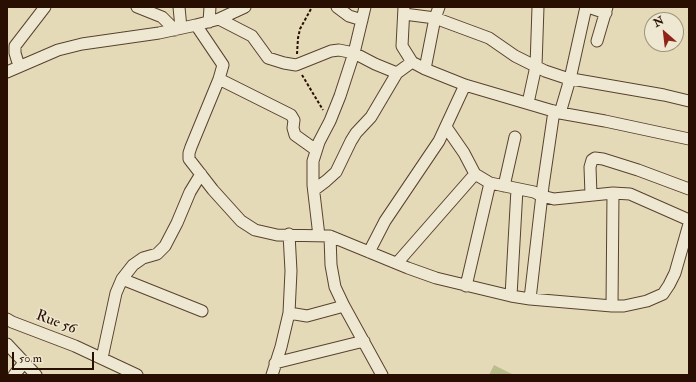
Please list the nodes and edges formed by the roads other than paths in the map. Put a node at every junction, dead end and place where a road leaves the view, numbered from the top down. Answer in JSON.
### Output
{"nodes":[{"id":1,"x":45,"y":7,"type":"edge"},
{"id":2,"x":137,"y":7,"type":"edge"},
{"id":3,"x":179,"y":7,"type":"edge"},
{"id":4,"x":210,"y":7,"type":"edge"},
{"id":5,"x":245,"y":7,"type":"edge"},
{"id":6,"x":337,"y":7,"type":"edge"},
{"id":7,"x":365,"y":7,"type":"edge"},
{"id":8,"x":440,"y":7,"type":"edge"},
{"id":9,"x":538,"y":7,"type":"edge"},
{"id":10,"x":587,"y":7,"type":"edge"},
{"id":11,"x":404,"y":10,"type":"edge"},
{"id":12,"x":607,"y":10,"type":"edge"},
{"id":13,"x":435,"y":18,"type":"junction"},
{"id":14,"x":214,"y":20,"type":"junction"},
{"id":15,"x":362,"y":20,"type":"junction"},
{"id":16,"x":196,"y":25,"type":"junction"},
{"id":17,"x":178,"y":29,"type":"junction"},
{"id":18,"x":597,"y":41,"type":"dead end"},
{"id":19,"x":354,"y":53,"type":"junction"},
{"id":20,"x":412,"y":62,"type":"junction"},
{"id":21,"x":19,"y":66,"type":"junction"},
{"id":22,"x":536,"y":66,"type":"junction"},
{"id":23,"x":424,"y":69,"type":"junction"},
{"id":24,"x":7,"y":72,"type":"edge"},
{"id":25,"x":397,"y":73,"type":"junction"},
{"id":26,"x":219,"y":79,"type":"junction"},
{"id":27,"x":570,"y":79,"type":"junction"},
{"id":28,"x":464,"y":85,"type":"junction"},
{"id":29,"x":689,"y":101,"type":"edge"},
{"id":30,"x":528,"y":103,"type":"junction"},
{"id":31,"x":557,"y":112,"type":"junction"},
{"id":32,"x":446,"y":127,"type":"junction"},
{"id":33,"x":515,"y":137,"type":"dead end"},
{"id":34,"x":689,"y":139,"type":"edge"},
{"id":35,"x":316,"y":150,"type":"junction"},
{"id":36,"x":201,"y":174,"type":"junction"},
{"id":37,"x":475,"y":174,"type":"junction"},
{"id":38,"x":490,"y":183,"type":"junction"},
{"id":39,"x":504,"y":186,"type":"junction"},
{"id":40,"x":517,"y":189,"type":"junction"},
{"id":41,"x":689,"y":189,"type":"edge"},
{"id":42,"x":314,"y":190,"type":"junction"},
{"id":43,"x":613,"y":193,"type":"junction"},
{"id":44,"x":591,"y":195,"type":"junction"},
{"id":45,"x":542,"y":196,"type":"junction"},
{"id":46,"x":689,"y":220,"type":"edge"},
{"id":47,"x":689,"y":224,"type":"edge"},
{"id":48,"x":289,"y":234,"type":"junction"},
{"id":49,"x":319,"y":236,"type":"junction"},
{"id":50,"x":330,"y":236,"type":"junction"},
{"id":51,"x":369,"y":252,"type":"junction"},
{"id":52,"x":397,"y":263,"type":"junction"},
{"id":53,"x":122,"y":279,"type":"junction"},
{"id":54,"x":466,"y":286,"type":"junction"},
{"id":55,"x":511,"y":296,"type":"junction"},
{"id":56,"x":530,"y":299,"type":"junction"},
{"id":57,"x":344,"y":306,"type":"junction"},
{"id":58,"x":612,"y":306,"type":"junction"},
{"id":59,"x":202,"y":311,"type":"dead end"},
{"id":60,"x":289,"y":313,"type":"junction"},
{"id":61,"x":9,"y":323,"type":"edge"},
{"id":62,"x":364,"y":341,"type":"junction"},
{"id":63,"x":7,"y":344,"type":"edge"},
{"id":64,"x":102,"y":358,"type":"junction"},
{"id":65,"x":24,"y":363,"type":"junction"},
{"id":66,"x":275,"y":364,"type":"junction"},
{"id":67,"x":14,"y":375,"type":"edge"},
{"id":68,"x":36,"y":375,"type":"edge"},
{"id":69,"x":137,"y":375,"type":"edge"},
{"id":70,"x":272,"y":375,"type":"edge"},
{"id":71,"x":382,"y":375,"type":"edge"}],
"edges":[{"from":1,"to":21,"type":"street"},
{"from":2,"to":17,"type":"street"},
{"from":3,"to":17,"type":"street"},
{"from":4,"to":14,"type":"street"},
{"from":5,"to":14,"type":"street"},
{"from":6,"to":15,"type":"street"},
{"from":7,"to":15,"type":"street"},
{"from":8,"to":13,"type":"street"},
{"from":9,"to":22,"type":"street"},
{"from":10,"to":12,"type":"street"},
{"from":10,"to":27,"type":"street"},
{"from":11,"to":13,"type":"street"},
{"from":11,"to":20,"type":"street"},
{"from":12,"to":18,"type":"street"},
{"from":13,"to":22,"type":"street"},
{"from":13,"to":23,"type":"street"},
{"from":14,"to":16,"type":"street"},
{"from":14,"to":19,"type":"street"},
{"from":15,"to":19,"type":"street"},
{"from":16,"to":17,"type":"street"},
{"from":16,"to":26,"type":"street"},
{"from":17,"to":21,"type":"street"},
{"from":19,"to":25,"type":"street"},
{"from":19,"to":35,"type":"street"},
{"from":20,"to":23,"type":"street"},
{"from":20,"to":25,"type":"street"},
{"from":21,"to":24,"type":"street"},
{"from":22,"to":27,"type":"street"},
{"from":22,"to":30,"type":"street"},
{"from":23,"to":28,"type":"street"},
{"from":25,"to":42,"type":"street"},
{"from":26,"to":35,"type":"street"},
{"from":26,"to":36,"type":"street"},
{"from":27,"to":29,"type":"street"},
{"from":27,"to":31,"type":"street"},
{"from":28,"to":30,"type":"street"},
{"from":28,"to":32,"type":"street"},
{"from":30,"to":31,"type":"street"},
{"from":31,"to":34,"type":"street"},
{"from":31,"to":45,"type":"street"},
{"from":32,"to":37,"type":"street"},
{"from":32,"to":51,"type":"street"},
{"from":33,"to":39,"type":"street"},
{"from":35,"to":42,"type":"street"},
{"from":36,"to":48,"type":"street"},
{"from":36,"to":53,"type":"street"},
{"from":37,"to":38,"type":"street"},
{"from":37,"to":52,"type":"street"},
{"from":38,"to":39,"type":"street"},
{"from":38,"to":54,"type":"street"},
{"from":39,"to":40,"type":"street"},
{"from":40,"to":45,"type":"street"},
{"from":40,"to":55,"type":"street"},
{"from":41,"to":44,"type":"street"},
{"from":42,"to":49,"type":"street"},
{"from":43,"to":44,"type":"street"},
{"from":43,"to":46,"type":"street"},
{"from":43,"to":58,"type":"street"},
{"from":44,"to":45,"type":"street"},
{"from":45,"to":56,"type":"street"},
{"from":47,"to":58,"type":"street"},
{"from":48,"to":49,"type":"street"},
{"from":48,"to":60,"type":"street"},
{"from":49,"to":50,"type":"street"},
{"from":50,"to":51,"type":"street"},
{"from":50,"to":57,"type":"street"},
{"from":51,"to":52,"type":"street"},
{"from":52,"to":54,"type":"street"},
{"from":53,"to":59,"type":"street"},
{"from":53,"to":64,"type":"street"},
{"from":54,"to":55,"type":"street"},
{"from":55,"to":56,"type":"street"},
{"from":56,"to":58,"type":"street"},
{"from":57,"to":60,"type":"street"},
{"from":57,"to":62,"type":"street"},
{"from":60,"to":66,"type":"street"},
{"from":61,"to":64,"type":"street","name":"Rue 56"},
{"from":62,"to":66,"type":"street"},
{"from":62,"to":71,"type":"street"},
{"from":63,"to":65,"type":"street"},
{"from":64,"to":69,"type":"street","name":"Rue 56"},
{"from":65,"to":67,"type":"street"},
{"from":65,"to":68,"type":"street"},
{"from":66,"to":70,"type":"street"}]}
